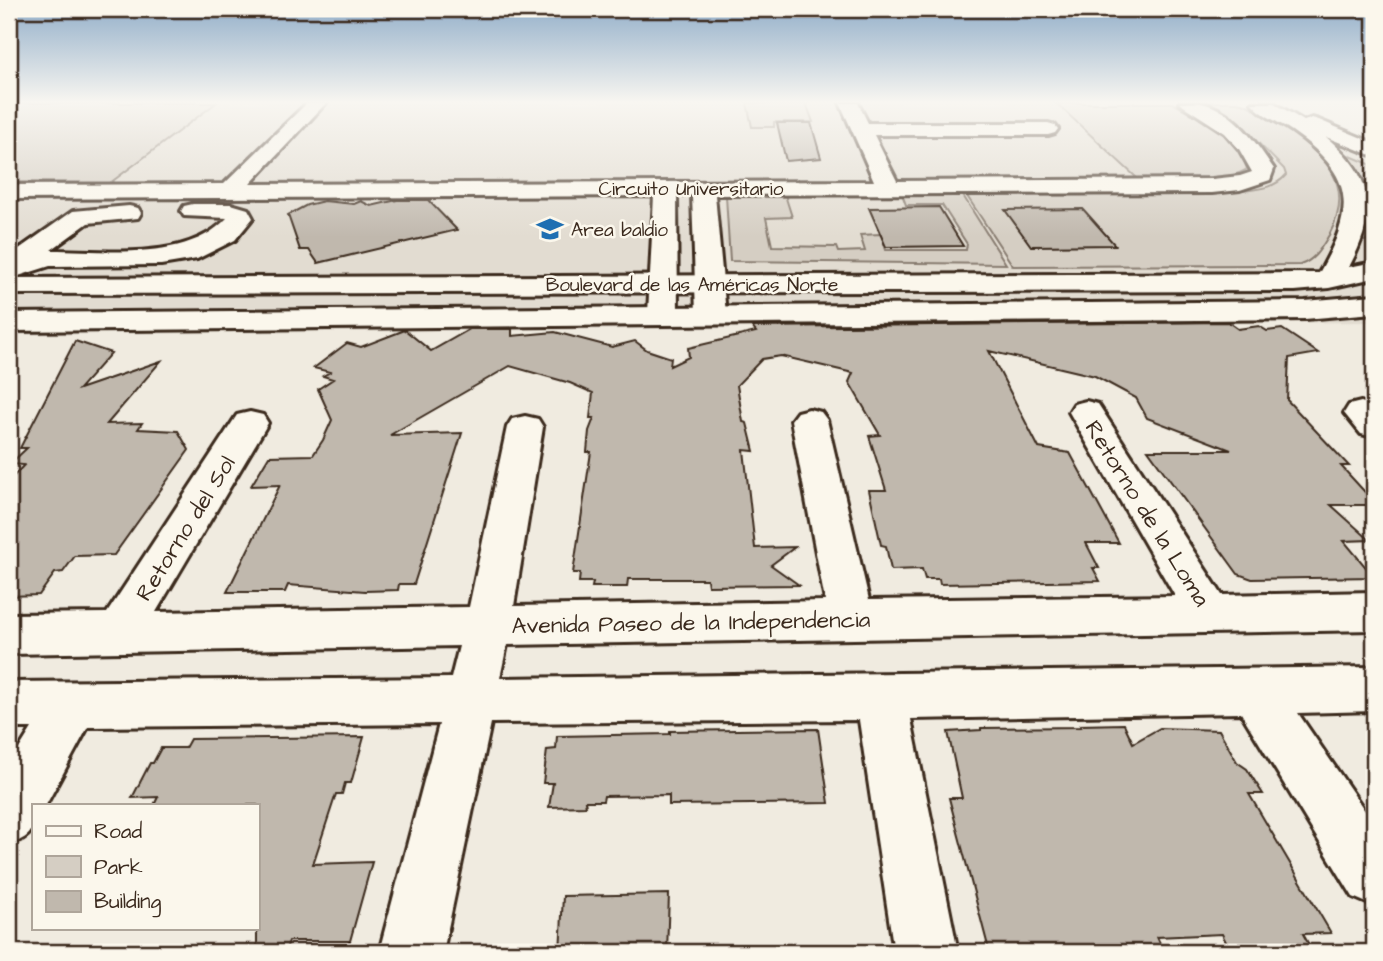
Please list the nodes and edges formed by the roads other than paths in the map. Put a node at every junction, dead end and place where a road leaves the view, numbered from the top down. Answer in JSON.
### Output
{"nodes":[{"id":1,"x":273,"y":148,"type":"edge"},
{"id":2,"x":866,"y":148,"type":"edge"},
{"id":3,"x":1247,"y":148,"type":"edge"},
{"id":4,"x":1327,"y":148,"type":"edge"},
{"id":5,"x":1087,"y":167,"type":"dead end"},
{"id":6,"x":292,"y":173,"type":"dead end"},
{"id":7,"x":872,"y":180,"type":"junction"},
{"id":8,"x":684,"y":183,"type":"junction"},
{"id":9,"x":1107,"y":186,"type":"junction"},
{"id":10,"x":231,"y":190,"type":"junction"},
{"id":11,"x":274,"y":190,"type":"junction"},
{"id":12,"x":9,"y":191,"type":"edge"},
{"id":13,"x":47,"y":258,"type":"junction"},
{"id":14,"x":9,"y":269,"type":"edge"},
{"id":15,"x":1374,"y":270,"type":"edge"},
{"id":16,"x":1329,"y":280,"type":"junction"},
{"id":17,"x":709,"y":283,"type":"junction"},
{"id":18,"x":663,"y":284,"type":"junction"},
{"id":19,"x":9,"y":286,"type":"edge"},
{"id":20,"x":1374,"y":304,"type":"edge"},
{"id":21,"x":663,"y":314,"type":"junction"},
{"id":22,"x":711,"y":314,"type":"junction"},
{"id":23,"x":9,"y":322,"type":"edge"},
{"id":24,"x":1086,"y":412,"type":"dead end"},
{"id":25,"x":810,"y":420,"type":"dead end"},
{"id":26,"x":250,"y":424,"type":"dead end"},
{"id":27,"x":525,"y":427,"type":"dead end"},
{"id":28,"x":1374,"y":611,"type":"edge"},
{"id":29,"x":1210,"y":614,"type":"junction"},
{"id":30,"x":852,"y":620,"type":"junction"},
{"id":31,"x":488,"y":625,"type":"junction"},
{"id":32,"x":120,"y":632,"type":"junction"},
{"id":33,"x":9,"y":634,"type":"edge"},
{"id":34,"x":1374,"y":689,"type":"edge"},
{"id":35,"x":1255,"y":691,"type":"junction"},
{"id":36,"x":881,"y":697,"type":"junction"},
{"id":37,"x":470,"y":699,"type":"junction"},
{"id":38,"x":74,"y":704,"type":"junction"},
{"id":39,"x":9,"y":705,"type":"edge"},
{"id":40,"x":9,"y":817,"type":"edge"},
{"id":41,"x":1374,"y":876,"type":"edge"},
{"id":42,"x":411,"y":952,"type":"edge"},
{"id":43,"x":926,"y":952,"type":"edge"}],
"edges":[{"from":1,"to":10,"type":"street"},
{"from":2,"to":7,"type":"street"},
{"from":3,"to":9,"type":"street","name":"Circuito Universitario"},
{"from":4,"to":16,"type":"street"},
{"from":5,"to":9,"type":"street"},
{"from":6,"to":11,"type":"street"},
{"from":7,"to":8,"type":"street","name":"Circuito Universitario"},
{"from":7,"to":9,"type":"street","name":"Circuito Universitario"},
{"from":8,"to":11,"type":"street","name":"Circuito Universitario"},
{"from":8,"to":17,"type":"street"},
{"from":8,"to":18,"type":"street"},
{"from":10,"to":11,"type":"street","name":"Circuito Universitario"},
{"from":10,"to":12,"type":"street","name":"Circuito Universitario"},
{"from":13,"to":14,"type":"street"},
{"from":13,"to":14,"type":"street"},
{"from":13,"to":19,"type":"street"},
{"from":15,"to":16,"type":"street","name":"Boulevard de las Américas Norte"},
{"from":16,"to":17,"type":"street","name":"Boulevard de las Américas Norte"},
{"from":17,"to":18,"type":"street","name":"Boulevard de las Américas Norte"},
{"from":17,"to":22,"type":"street"},
{"from":18,"to":19,"type":"street","name":"Boulevard de las Américas Norte"},
{"from":18,"to":21,"type":"street"},
{"from":20,"to":22,"type":"street","name":"Boulevard de las Américas Norte"},
{"from":21,"to":22,"type":"street","name":"Boulevard de las Américas Norte"},
{"from":21,"to":23,"type":"street","name":"Boulevard de las Américas Norte"},
{"from":24,"to":29,"type":"street","name":"Retorno de la Loma"},
{"from":25,"to":30,"type":"street"},
{"from":26,"to":32,"type":"street","name":"Retorno del Sol"},
{"from":27,"to":31,"type":"street"},
{"from":28,"to":29,"type":"street","name":"Avenida Paseo de la Independencia"},
{"from":29,"to":30,"type":"street","name":"Avenida Paseo de la Independencia"},
{"from":30,"to":31,"type":"street","name":"Avenida Paseo de la Independencia"},
{"from":31,"to":32,"type":"street","name":"Avenida Paseo de la Independencia"},
{"from":31,"to":37,"type":"street"},
{"from":32,"to":33,"type":"street","name":"Avenida Paseo de la Independencia"},
{"from":34,"to":35,"type":"street"},
{"from":35,"to":36,"type":"street"},
{"from":35,"to":41,"type":"street"},
{"from":36,"to":37,"type":"street"},
{"from":36,"to":43,"type":"street"},
{"from":37,"to":38,"type":"street"},
{"from":37,"to":42,"type":"street"},
{"from":38,"to":39,"type":"street"},
{"from":38,"to":40,"type":"street"}]}
